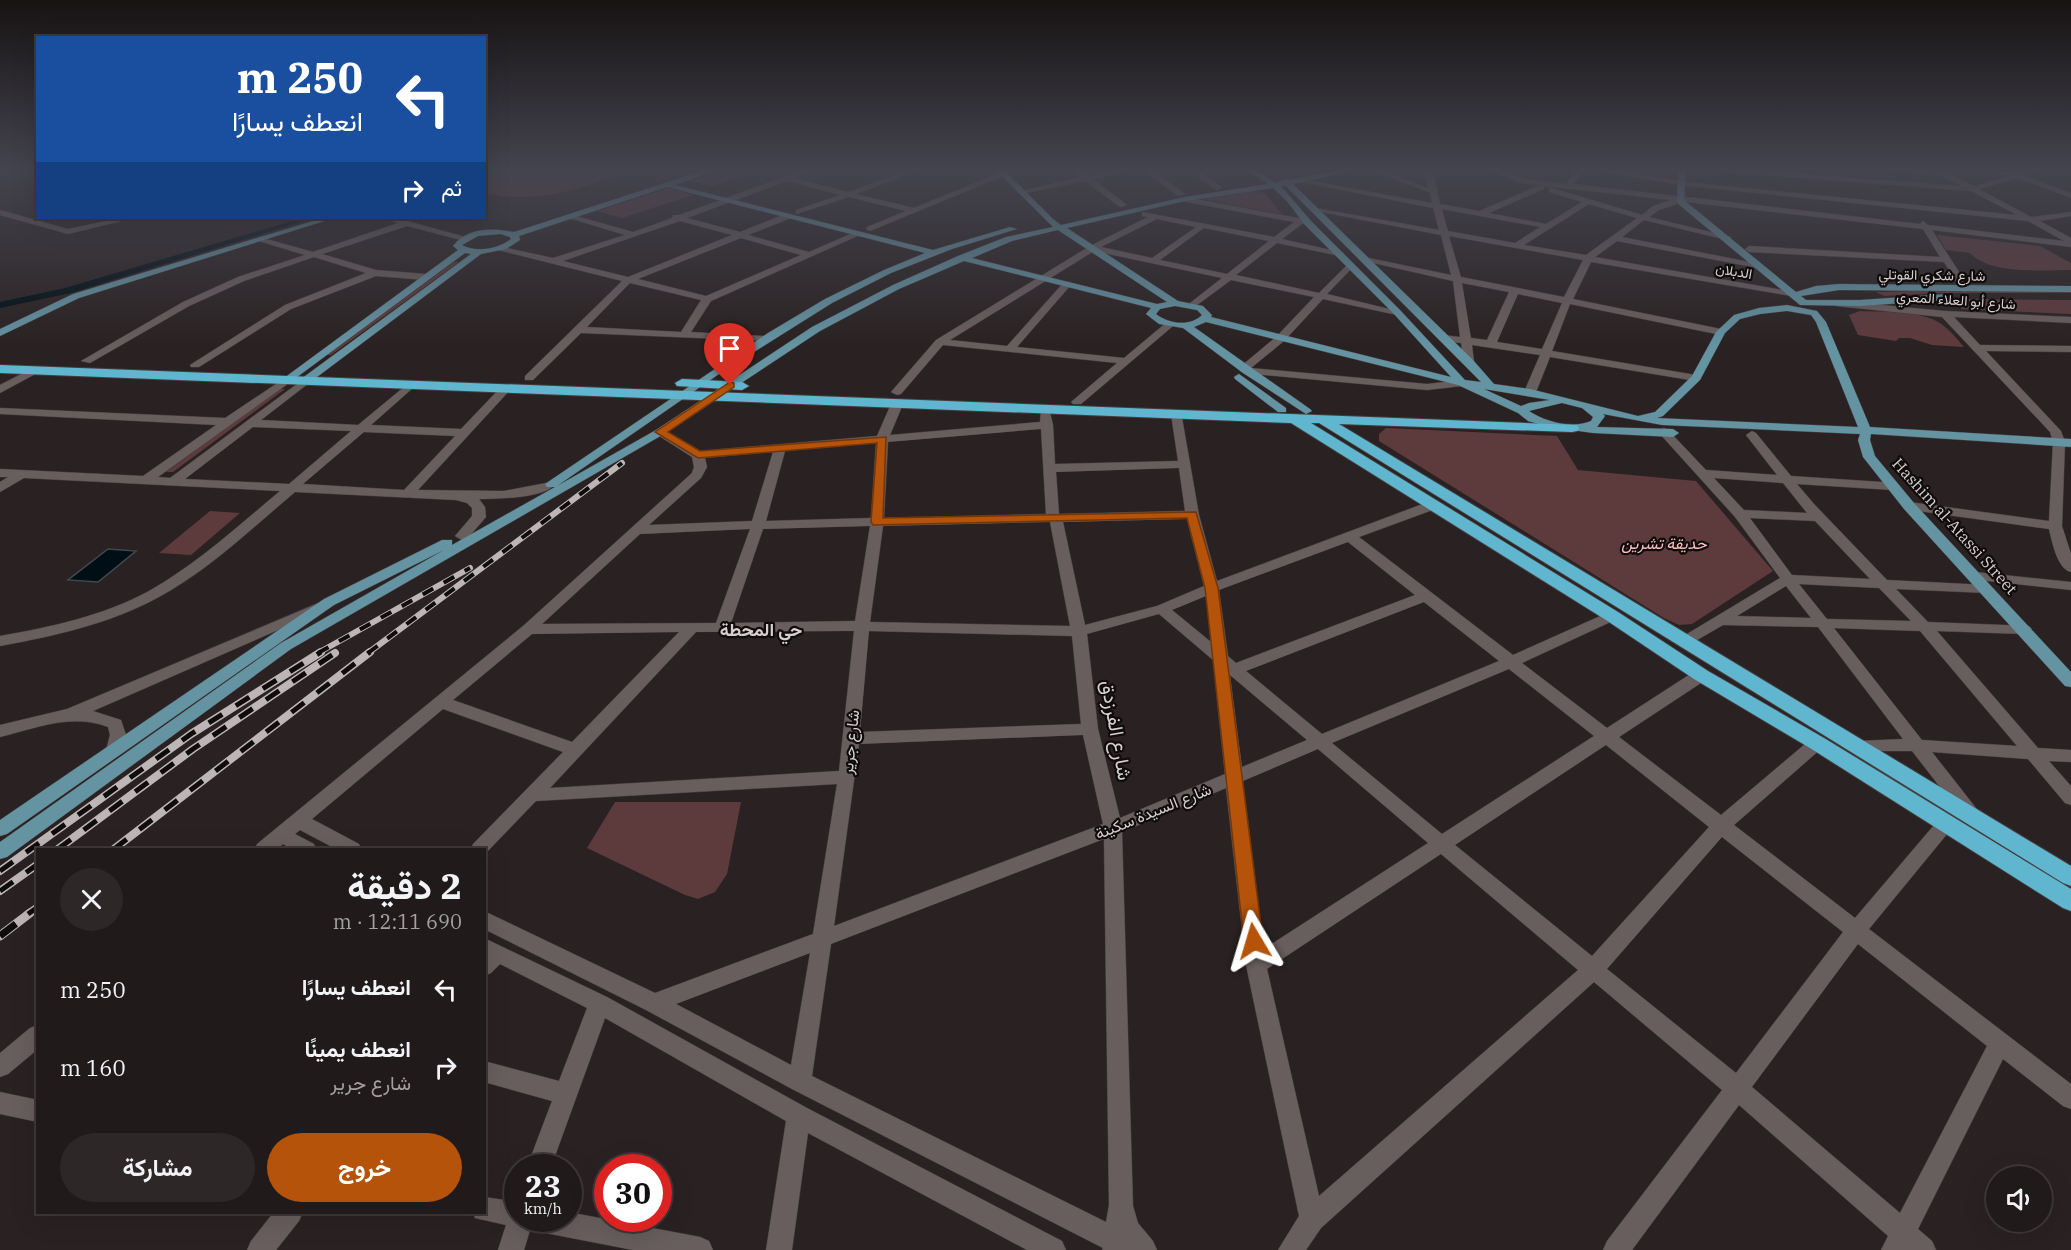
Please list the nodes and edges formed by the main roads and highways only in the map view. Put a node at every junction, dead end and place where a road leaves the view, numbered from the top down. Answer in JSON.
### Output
{"nodes":[{"id":1,"x":297,"y":228,"type":"edge"},
{"id":2,"x":512,"y":228,"type":"edge"},
{"id":3,"x":534,"y":228,"type":"edge"},
{"id":4,"x":836,"y":228,"type":"edge"},
{"id":5,"x":867,"y":228,"type":"edge"},
{"id":6,"x":1025,"y":228,"type":"edge"},
{"id":7,"x":1041,"y":228,"type":"edge"},
{"id":8,"x":1061,"y":228,"type":"edge"},
{"id":9,"x":1311,"y":228,"type":"edge"},
{"id":10,"x":1333,"y":228,"type":"edge"},
{"id":11,"x":1716,"y":228,"type":"edge"},
{"id":12,"x":1721,"y":228,"type":"edge"},
{"id":13,"x":501,"y":232,"type":"junction"},
{"id":14,"x":514,"y":235,"type":"junction"},
{"id":15,"x":946,"y":248,"type":"junction"},
{"id":16,"x":463,"y":250,"type":"junction"},
{"id":17,"x":480,"y":251,"type":"junction"},
{"id":18,"x":932,"y":253,"type":"junction"},
{"id":19,"x":960,"y":258,"type":"junction"},
{"id":20,"x":1816,"y":289,"type":"junction"},
{"id":21,"x":2071,"y":289,"type":"edge"},
{"id":22,"x":2071,"y":295,"type":"edge"},
{"id":23,"x":1805,"y":298,"type":"junction"},
{"id":24,"x":1175,"y":303,"type":"junction"},
{"id":25,"x":1839,"y":304,"type":"junction"},
{"id":26,"x":1157,"y":307,"type":"junction"},
{"id":27,"x":1787,"y":308,"type":"junction"},
{"id":28,"x":1816,"y":308,"type":"junction"},
{"id":29,"x":1205,"y":319,"type":"junction"},
{"id":30,"x":1170,"y":324,"type":"junction"},
{"id":31,"x":1185,"y":325,"type":"junction"},
{"id":32,"x":0,"y":333,"type":"edge"},
{"id":33,"x":0,"y":358,"type":"edge"},
{"id":34,"x":0,"y":369,"type":"edge"},
{"id":35,"x":319,"y":370,"type":"junction"},
{"id":36,"x":302,"y":375,"type":"junction"},
{"id":37,"x":1462,"y":383,"type":"junction"},
{"id":38,"x":699,"y":384,"type":"junction"},
{"id":39,"x":730,"y":385,"type":"junction"},
{"id":40,"x":1490,"y":386,"type":"junction"},
{"id":41,"x":683,"y":395,"type":"junction"},
{"id":42,"x":711,"y":397,"type":"junction"},
{"id":43,"x":897,"y":398,"type":"junction"},
{"id":44,"x":1579,"y":405,"type":"junction"},
{"id":45,"x":1522,"y":411,"type":"junction"},
{"id":46,"x":1300,"y":414,"type":"junction"},
{"id":47,"x":1638,"y":419,"type":"junction"},
{"id":48,"x":1572,"y":428,"type":"junction"},
{"id":49,"x":1865,"y":436,"type":"junction"},
{"id":50,"x":2065,"y":446,"type":"edge"},
{"id":51,"x":2071,"y":682,"type":"edge"},
{"id":52,"x":0,"y":829,"type":"edge"},
{"id":53,"x":0,"y":852,"type":"edge"},
{"id":54,"x":2071,"y":877,"type":"edge"},
{"id":55,"x":2071,"y":901,"type":"edge"}],
"edges":[{"from":1,"to":32,"type":"main road"},
{"from":2,"to":13,"type":"main road"},
{"from":3,"to":14,"type":"main road"},
{"from":4,"to":18,"type":"main road"},
{"from":5,"to":15,"type":"main road"},
{"from":6,"to":15,"type":"main road"},
{"from":7,"to":19,"type":"main road"},
{"from":8,"to":24,"type":"main road"},
{"from":9,"to":37,"type":"main road"},
{"from":10,"to":40,"type":"main road"},
{"from":11,"to":23,"type":"main road","name":"شارع شكري القوتلي"},
{"from":12,"to":23,"type":"main road"},
{"from":13,"to":14,"type":"main road"},
{"from":13,"to":16,"type":"main road"},
{"from":14,"to":17,"type":"main road"},
{"from":15,"to":18,"type":"main road"},
{"from":15,"to":19,"type":"main road"},
{"from":16,"to":17,"type":"main road"},
{"from":16,"to":36,"type":"main road"},
{"from":17,"to":35,"type":"main road"},
{"from":18,"to":19,"type":"main road"},
{"from":18,"to":38,"type":"main road"},
{"from":19,"to":26,"type":"main road"},
{"from":19,"to":39,"type":"main road"},
{"from":20,"to":21,"type":"main road","name":"شارع شكري القوتلي"},
{"from":20,"to":23,"type":"main road","name":"شارع شكري القوتلي"},
{"from":20,"to":25,"type":"main road"},
{"from":22,"to":25,"type":"main road","name":"شارع شكري القوتلي"},
{"from":23,"to":27,"type":"main road"},
{"from":23,"to":28,"type":"main road","name":"شارع شكري القوتلي"},
{"from":24,"to":26,"type":"main road"},
{"from":24,"to":29,"type":"main road"},
{"from":25,"to":28,"type":"main road","name":"شارع شكري القوتلي"},
{"from":26,"to":30,"type":"main road"},
{"from":27,"to":28,"type":"main road"},
{"from":27,"to":47,"type":"main road"},
{"from":28,"to":49,"type":"main road","name":"Hashim al-Atassi Street"},
{"from":29,"to":31,"type":"main road"},
{"from":29,"to":37,"type":"main road"},
{"from":30,"to":31,"type":"main road"},
{"from":30,"to":46,"type":"main road"},
{"from":31,"to":46,"type":"main road"},
{"from":33,"to":36,"type":"highway"},
{"from":34,"to":36,"type":"highway"},
{"from":35,"to":36,"type":"highway"},
{"from":35,"to":38,"type":"highway"},
{"from":36,"to":41,"type":"highway"},
{"from":37,"to":40,"type":"main road"},
{"from":37,"to":45,"type":"main road"},
{"from":38,"to":39,"type":"highway"},
{"from":38,"to":41,"type":"main road"},
{"from":39,"to":42,"type":"main road"},
{"from":39,"to":43,"type":"highway"},
{"from":40,"to":44,"type":"main road"},
{"from":41,"to":42,"type":"highway"},
{"from":41,"to":52,"type":"main road"},
{"from":42,"to":43,"type":"highway"},
{"from":42,"to":53,"type":"main road"},
{"from":43,"to":46,"type":"highway"},
{"from":43,"to":46,"type":"highway"},
{"from":44,"to":45,"type":"main road"},
{"from":44,"to":47,"type":"main road"},
{"from":44,"to":48,"type":"main road"},
{"from":45,"to":46,"type":"highway"},
{"from":45,"to":48,"type":"main road"},
{"from":46,"to":48,"type":"highway"},
{"from":46,"to":54,"type":"highway"},
{"from":46,"to":55,"type":"highway"},
{"from":47,"to":49,"type":"main road"},
{"from":48,"to":49,"type":"main road"},
{"from":49,"to":50,"type":"main road"},
{"from":49,"to":51,"type":"main road","name":"Hashim al-Atassi Street"}]}
